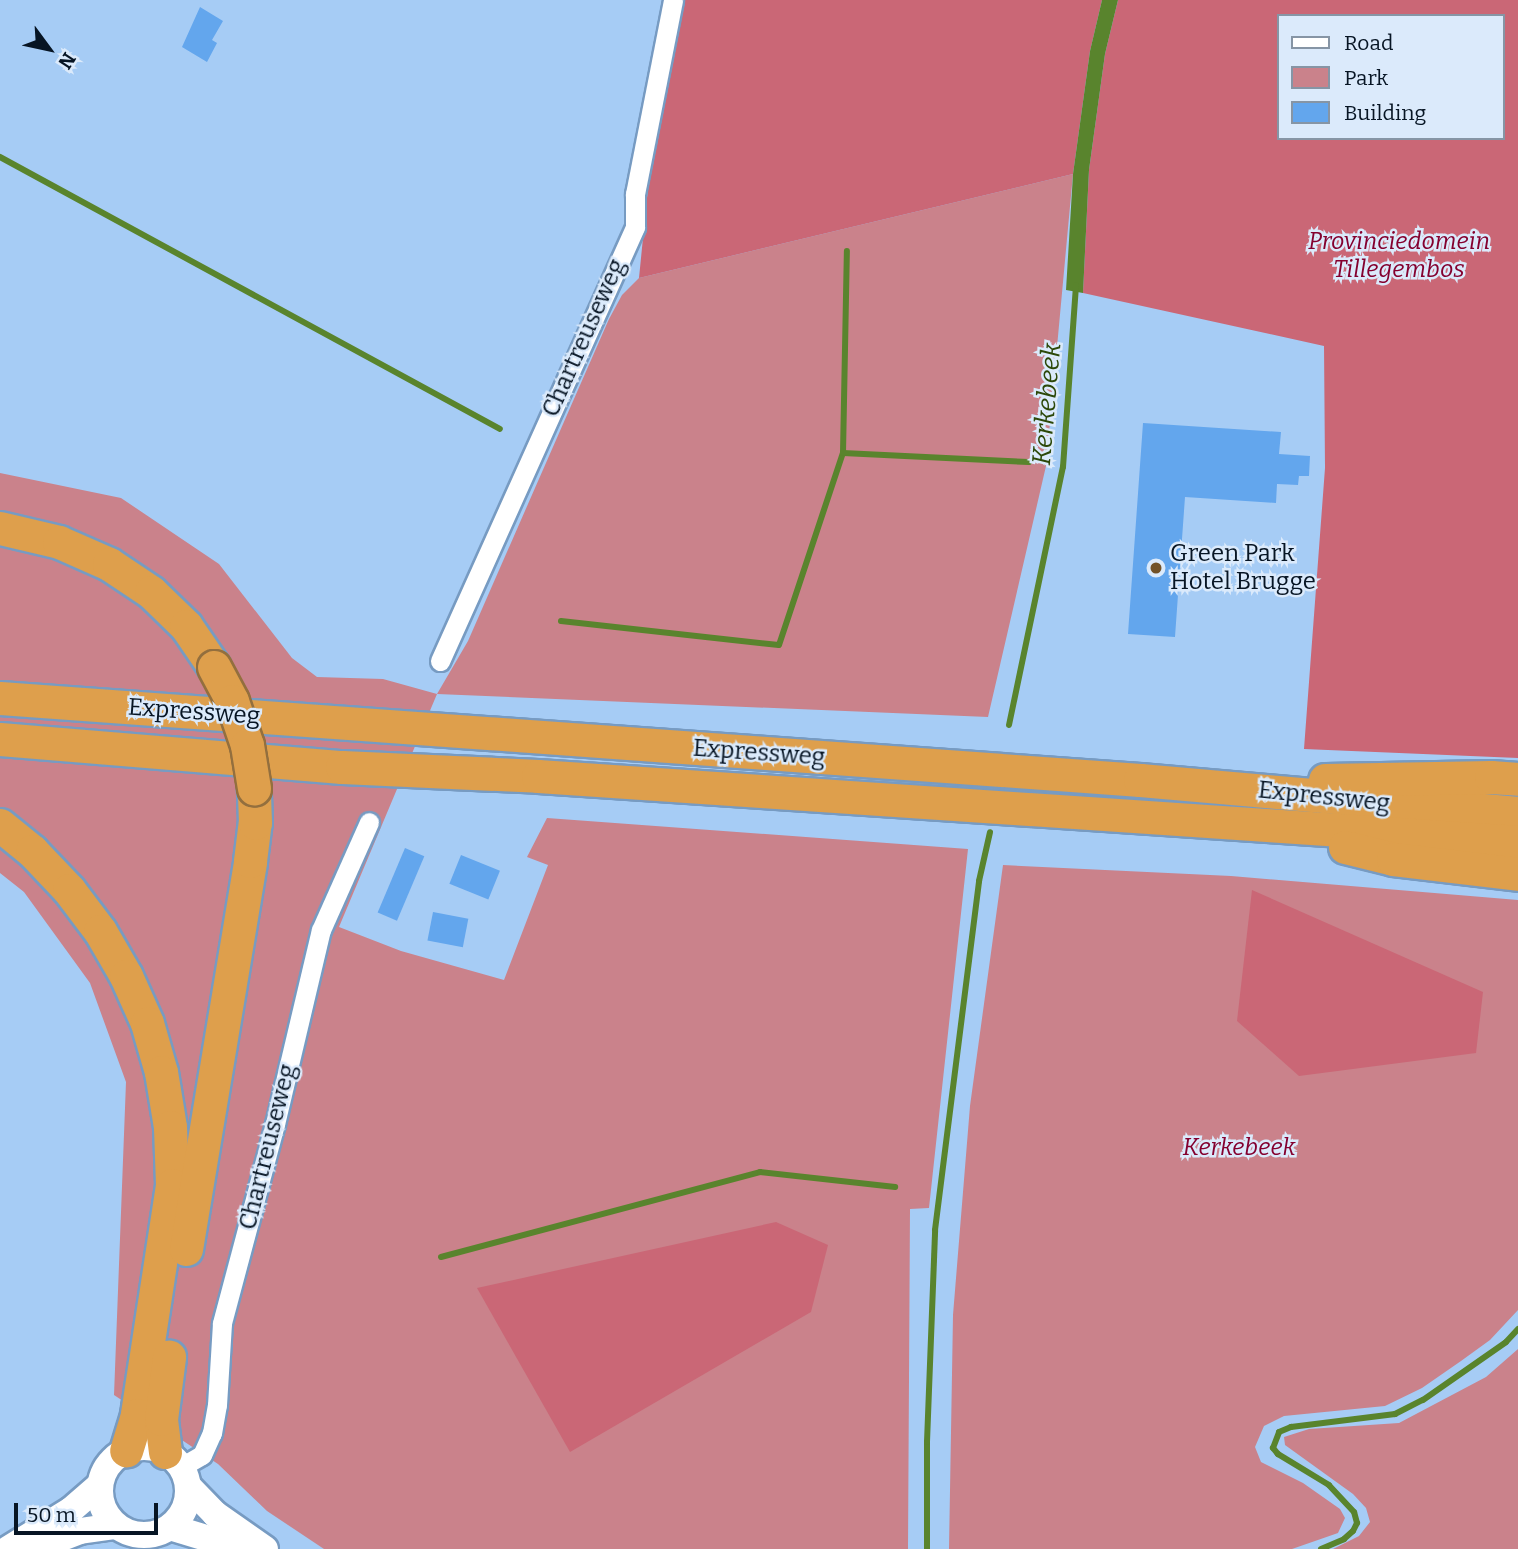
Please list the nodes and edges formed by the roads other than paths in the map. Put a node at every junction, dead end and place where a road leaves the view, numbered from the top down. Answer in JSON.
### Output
{"nodes":[{"id":1,"x":673,"y":0,"type":"edge"},
{"id":2,"x":0,"y":528,"type":"edge"},
{"id":3,"x":440,"y":661,"type":"dead end"},
{"id":4,"x":0,"y":698,"type":"edge"},
{"id":5,"x":0,"y":739,"type":"edge"},
{"id":6,"x":1518,"y":779,"type":"edge"},
{"id":7,"x":1220,"y":787,"type":"junction"},
{"id":8,"x":1518,"y":813,"type":"edge"},
{"id":9,"x":369,"y":822,"type":"dead end"},
{"id":10,"x":0,"y":825,"type":"edge"},
{"id":11,"x":1261,"y":827,"type":"junction"},
{"id":12,"x":1518,"y":842,"type":"edge"},
{"id":13,"x":1518,"y":874,"type":"edge"},
{"id":14,"x":126,"y":1450,"type":"junction"},
{"id":15,"x":178,"y":1468,"type":"junction"},
{"id":16,"x":99,"y":1486,"type":"junction"},
{"id":17,"x":116,"y":1526,"type":"junction"},
{"id":18,"x":170,"y":1527,"type":"junction"},
{"id":19,"x":8,"y":1549,"type":"edge"},
{"id":20,"x":33,"y":1549,"type":"edge"},
{"id":21,"x":242,"y":1549,"type":"edge"},
{"id":22,"x":265,"y":1549,"type":"edge"}],
"edges":[{"from":1,"to":3,"type":"street","name":"Chartreuseweg"},
{"from":2,"to":15,"type":"highway","bridge":true},
{"from":4,"to":7,"type":"highway","name":"Expressweg"},
{"from":5,"to":11,"type":"highway","name":"Expressweg"},
{"from":6,"to":7,"type":"highway"},
{"from":7,"to":8,"type":"highway","name":"Expressweg"},
{"from":9,"to":15,"type":"street","name":"Chartreuseweg"},
{"from":10,"to":14,"type":"highway"},
{"from":11,"to":12,"type":"highway","name":"Expressweg"},
{"from":11,"to":13,"type":"highway"},
{"from":14,"to":15,"type":"street"},
{"from":14,"to":16,"type":"street"},
{"from":15,"to":18,"type":"street"},
{"from":15,"to":22,"type":"street"},
{"from":16,"to":17,"type":"street"},
{"from":16,"to":19,"type":"street"},
{"from":17,"to":18,"type":"street"},
{"from":17,"to":20,"type":"street"},
{"from":18,"to":21,"type":"street"}]}
